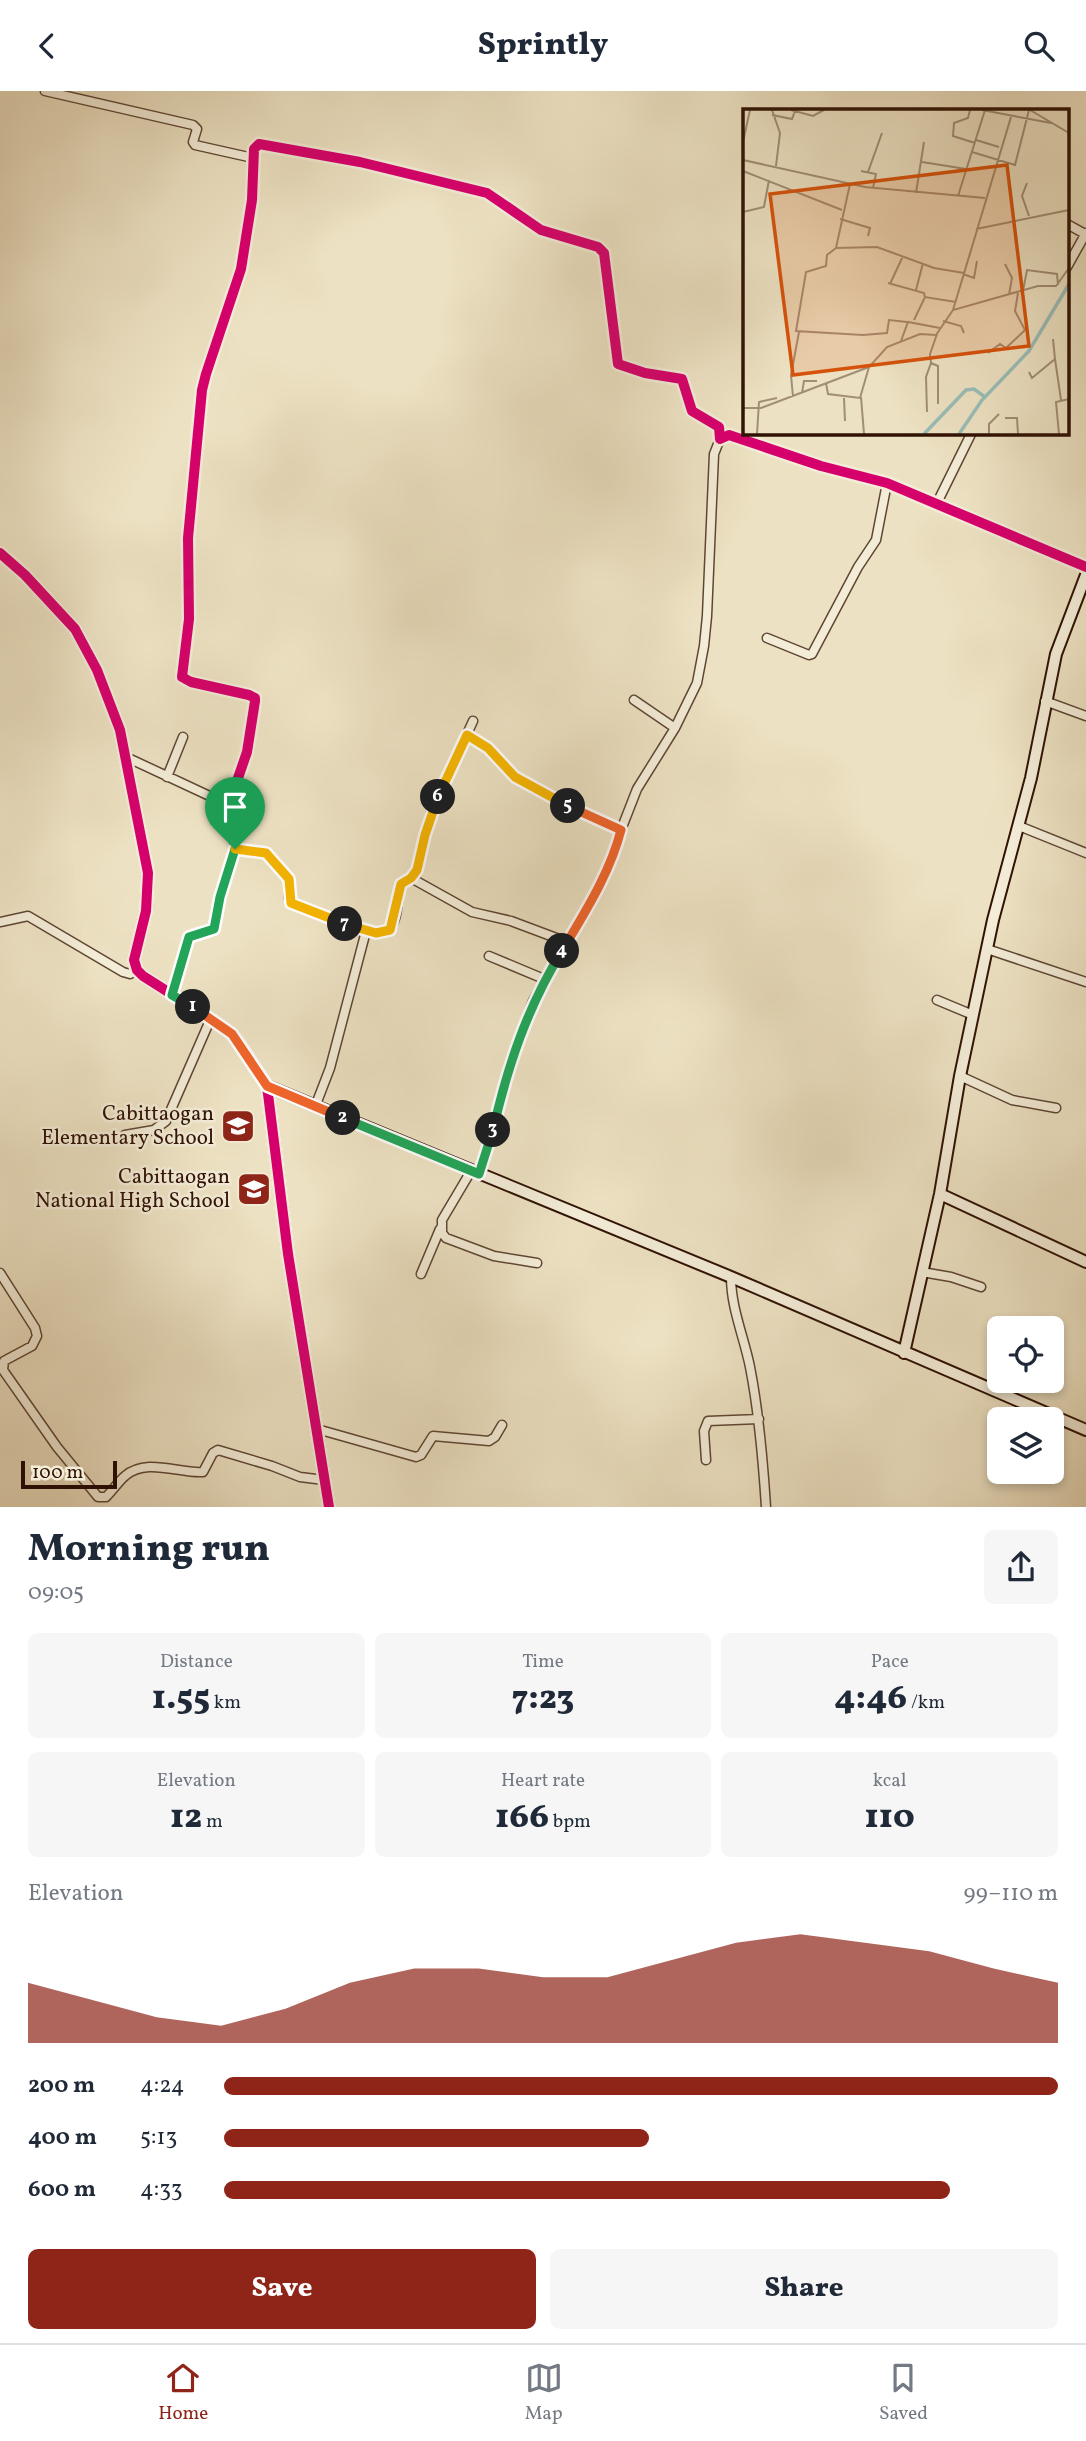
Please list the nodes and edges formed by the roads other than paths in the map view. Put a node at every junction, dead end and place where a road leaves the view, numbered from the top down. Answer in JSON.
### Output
{"nodes":[{"id":1,"x":45,"y":91,"type":"edge"},
{"id":2,"x":253,"y":158,"type":"junction"},
{"id":3,"x":1068,"y":225,"type":"edge"},
{"id":4,"x":1086,"y":234,"type":"edge"},
{"id":5,"x":1068,"y":265,"type":"edge"},
{"id":6,"x":971,"y":434,"type":"edge"},
{"id":7,"x":720,"y":439,"type":"junction"},
{"id":8,"x":887,"y":483,"type":"junction"},
{"id":9,"x":936,"y":505,"type":"junction"},
{"id":10,"x":0,"y":553,"type":"edge"},
{"id":11,"x":1086,"y":567,"type":"edge"},
{"id":12,"x":1086,"y":575,"type":"edge"},
{"id":13,"x":767,"y":638,"type":"dead end"},
{"id":14,"x":634,"y":700,"type":"dead end"},
{"id":15,"x":1045,"y":701,"type":"junction"},
{"id":16,"x":1086,"y":716,"type":"edge"},
{"id":17,"x":473,"y":721,"type":"dead end"},
{"id":18,"x":675,"y":728,"type":"junction"},
{"id":19,"x":467,"y":735,"type":"junction"},
{"id":20,"x":183,"y":737,"type":"dead end"},
{"id":21,"x":126,"y":757,"type":"junction"},
{"id":22,"x":167,"y":778,"type":"junction"},
{"id":23,"x":229,"y":804,"type":"junction"},
{"id":24,"x":1019,"y":825,"type":"junction"},
{"id":25,"x":621,"y":830,"type":"junction"},
{"id":26,"x":235,"y":849,"type":"junction"},
{"id":27,"x":1086,"y":853,"type":"edge"},
{"id":28,"x":411,"y":878,"type":"junction"},
{"id":29,"x":0,"y":922,"type":"edge"},
{"id":30,"x":366,"y":931,"type":"junction"},
{"id":31,"x":567,"y":942,"type":"junction"},
{"id":32,"x":987,"y":949,"type":"junction"},
{"id":33,"x":489,"y":956,"type":"dead end"},
{"id":34,"x":137,"y":970,"type":"junction"},
{"id":35,"x":544,"y":979,"type":"junction"},
{"id":36,"x":1086,"y":982,"type":"edge"},
{"id":37,"x":172,"y":995,"type":"junction"},
{"id":38,"x":937,"y":1000,"type":"dead end"},
{"id":39,"x":973,"y":1015,"type":"junction"},
{"id":40,"x":211,"y":1018,"type":"junction"},
{"id":41,"x":960,"y":1076,"type":"junction"},
{"id":42,"x":267,"y":1086,"type":"junction"},
{"id":43,"x":315,"y":1107,"type":"junction"},
{"id":44,"x":1056,"y":1108,"type":"dead end"},
{"id":45,"x":125,"y":1135,"type":"dead end"},
{"id":46,"x":475,"y":1173,"type":"junction"},
{"id":47,"x":940,"y":1194,"type":"junction"},
{"id":48,"x":440,"y":1229,"type":"junction"},
{"id":49,"x":1086,"y":1262,"type":"edge"},
{"id":50,"x":537,"y":1263,"type":"dead end"},
{"id":51,"x":922,"y":1272,"type":"junction"},
{"id":52,"x":0,"y":1273,"type":"edge"},
{"id":53,"x":421,"y":1274,"type":"dead end"},
{"id":54,"x":732,"y":1277,"type":"junction"},
{"id":55,"x":981,"y":1287,"type":"dead end"},
{"id":56,"x":904,"y":1353,"type":"junction"},
{"id":57,"x":759,"y":1419,"type":"junction"},
{"id":58,"x":502,"y":1425,"type":"dead end"},
{"id":59,"x":317,"y":1429,"type":"junction"},
{"id":60,"x":1086,"y":1430,"type":"edge"},
{"id":61,"x":706,"y":1460,"type":"dead end"},
{"id":62,"x":324,"y":1480,"type":"junction"},
{"id":63,"x":329,"y":1507,"type":"edge"},
{"id":64,"x":766,"y":1507,"type":"edge"}],
"edges":[{"from":1,"to":2,"type":"street"},
{"from":2,"to":7,"type":"street"},
{"from":2,"to":23,"type":"street"},
{"from":3,"to":4,"type":"street"},
{"from":4,"to":5,"type":"street"},
{"from":6,"to":9,"type":"street"},
{"from":7,"to":8,"type":"street"},
{"from":7,"to":18,"type":"street"},
{"from":8,"to":9,"type":"street"},
{"from":8,"to":13,"type":"street"},
{"from":9,"to":11,"type":"street"},
{"from":10,"to":21,"type":"street"},
{"from":12,"to":15,"type":"street"},
{"from":14,"to":18,"type":"street"},
{"from":15,"to":16,"type":"street"},
{"from":15,"to":24,"type":"street"},
{"from":17,"to":19,"type":"street"},
{"from":18,"to":25,"type":"street"},
{"from":19,"to":25,"type":"street"},
{"from":19,"to":28,"type":"street"},
{"from":20,"to":22,"type":"street"},
{"from":21,"to":22,"type":"street"},
{"from":21,"to":34,"type":"street"},
{"from":22,"to":23,"type":"street"},
{"from":23,"to":26,"type":"street"},
{"from":24,"to":27,"type":"street"},
{"from":24,"to":32,"type":"street"},
{"from":25,"to":31,"type":"street"},
{"from":26,"to":30,"type":"street"},
{"from":26,"to":37,"type":"street"},
{"from":28,"to":30,"type":"street"},
{"from":28,"to":31,"type":"street"},
{"from":29,"to":34,"type":"street"},
{"from":30,"to":43,"type":"street"},
{"from":31,"to":35,"type":"street"},
{"from":32,"to":36,"type":"street"},
{"from":32,"to":39,"type":"street"},
{"from":33,"to":35,"type":"street"},
{"from":34,"to":37,"type":"street"},
{"from":35,"to":46,"type":"street"},
{"from":37,"to":40,"type":"street"},
{"from":38,"to":39,"type":"street"},
{"from":39,"to":41,"type":"street"},
{"from":40,"to":42,"type":"street"},
{"from":40,"to":45,"type":"street"},
{"from":41,"to":44,"type":"street"},
{"from":41,"to":47,"type":"street"},
{"from":42,"to":43,"type":"street"},
{"from":42,"to":59,"type":"street"},
{"from":43,"to":46,"type":"street"},
{"from":46,"to":48,"type":"street"},
{"from":46,"to":54,"type":"street"},
{"from":47,"to":49,"type":"street"},
{"from":47,"to":51,"type":"street"},
{"from":48,"to":50,"type":"street"},
{"from":48,"to":53,"type":"street"},
{"from":51,"to":55,"type":"street"},
{"from":51,"to":56,"type":"street"},
{"from":52,"to":62,"type":"street"},
{"from":54,"to":56,"type":"street"},
{"from":54,"to":57,"type":"street"},
{"from":56,"to":60,"type":"street"},
{"from":57,"to":61,"type":"street"},
{"from":57,"to":64,"type":"street"},
{"from":58,"to":59,"type":"street"},
{"from":59,"to":62,"type":"street"},
{"from":62,"to":63,"type":"street"}]}
